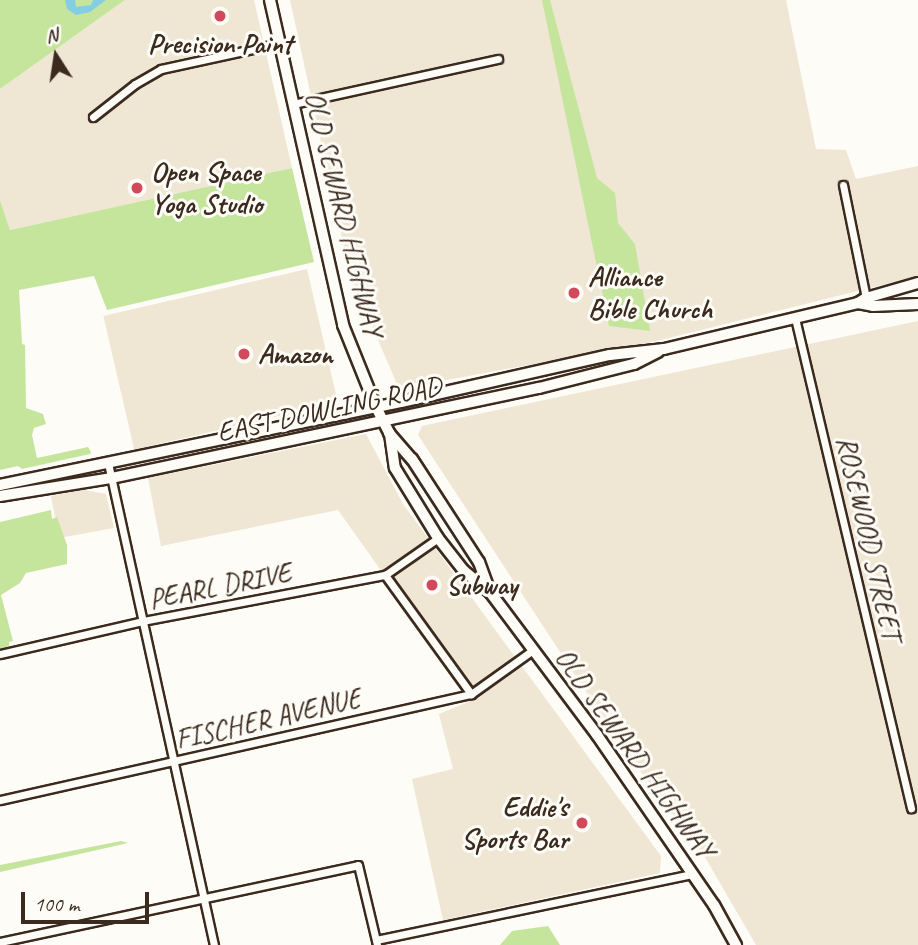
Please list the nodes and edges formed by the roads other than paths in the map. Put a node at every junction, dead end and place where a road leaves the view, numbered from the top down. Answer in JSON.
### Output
{"nodes":[{"id":1,"x":271,"y":0,"type":"edge"},
{"id":2,"x":280,"y":43,"type":"junction"},
{"id":3,"x":498,"y":59,"type":"dead end"},
{"id":4,"x":293,"y":104,"type":"junction"},
{"id":5,"x":93,"y":117,"type":"dead end"},
{"id":6,"x":843,"y":185,"type":"dead end"},
{"id":7,"x":918,"y":283,"type":"edge"},
{"id":8,"x":862,"y":300,"type":"junction"},
{"id":9,"x":918,"y":303,"type":"edge"},
{"id":10,"x":795,"y":317,"type":"junction"},
{"id":11,"x":664,"y":349,"type":"junction"},
{"id":12,"x":376,"y":407,"type":"junction"},
{"id":13,"x":383,"y":421,"type":"junction"},
{"id":14,"x":389,"y":433,"type":"junction"},
{"id":15,"x":108,"y":463,"type":"junction"},
{"id":16,"x":111,"y":478,"type":"junction"},
{"id":17,"x":0,"y":485,"type":"edge"},
{"id":18,"x":0,"y":496,"type":"edge"},
{"id":19,"x":438,"y":538,"type":"junction"},
{"id":20,"x":385,"y":575,"type":"junction"},
{"id":21,"x":490,"y":592,"type":"junction"},
{"id":22,"x":143,"y":621,"type":"junction"},
{"id":23,"x":533,"y":650,"type":"junction"},
{"id":24,"x":0,"y":654,"type":"edge"},
{"id":25,"x":471,"y":694,"type":"junction"},
{"id":26,"x":173,"y":762,"type":"junction"},
{"id":27,"x":0,"y":800,"type":"edge"},
{"id":28,"x":911,"y":808,"type":"dead end"},
{"id":29,"x":693,"y":874,"type":"junction"},
{"id":30,"x":205,"y":898,"type":"junction"},
{"id":31,"x":0,"y":942,"type":"edge"},
{"id":32,"x":377,"y":943,"type":"edge"},
{"id":33,"x":215,"y":945,"type":"edge"},
{"id":34,"x":736,"y":945,"type":"edge"}],
"edges":[{"from":1,"to":2,"type":"main road","name":"OLD SEWARD HIGHWAY"},
{"from":2,"to":4,"type":"main road","name":"OLD SEWARD HIGHWAY"},
{"from":2,"to":5,"type":"street"},
{"from":3,"to":4,"type":"street"},
{"from":4,"to":12,"type":"main road","name":"OLD SEWARD HIGHWAY"},
{"from":6,"to":8,"type":"street"},
{"from":7,"to":8,"type":"main road","name":"EAST DOWLING ROAD"},
{"from":8,"to":9,"type":"main road","name":"EAST DOWLING ROAD"},
{"from":8,"to":10,"type":"main road","name":"EAST DOWLING ROAD"},
{"from":10,"to":11,"type":"main road","name":"EAST DOWLING ROAD"},
{"from":10,"to":28,"type":"street","name":"ROSEWOOD STREET"},
{"from":11,"to":12,"type":"main road","name":"EAST DOWLING ROAD"},
{"from":11,"to":13,"type":"main road","name":"EAST DOWLING ROAD"},
{"from":12,"to":13,"type":"main road","name":"OLD SEWARD HIGHWAY"},
{"from":12,"to":15,"type":"main road","name":"EAST DOWLING ROAD"},
{"from":13,"to":14,"type":"main road","name":"OLD SEWARD HIGHWAY"},
{"from":13,"to":16,"type":"main road","name":"EAST DOWLING ROAD"},
{"from":14,"to":19,"type":"main road","name":"OLD SEWARD HIGHWAY"},
{"from":14,"to":21,"type":"main road","name":"OLD SEWARD HIGHWAY"},
{"from":15,"to":16,"type":"street"},
{"from":15,"to":17,"type":"main road","name":"EAST DOWLING ROAD"},
{"from":16,"to":18,"type":"main road","name":"EAST DOWLING ROAD"},
{"from":16,"to":22,"type":"street"},
{"from":19,"to":20,"type":"street","name":"PEARL DRIVE"},
{"from":19,"to":21,"type":"main road","name":"OLD SEWARD HIGHWAY"},
{"from":20,"to":22,"type":"street","name":"PEARL DRIVE"},
{"from":20,"to":25,"type":"street"},
{"from":21,"to":23,"type":"main road","name":"OLD SEWARD HIGHWAY"},
{"from":22,"to":24,"type":"street","name":"PEARL DRIVE"},
{"from":22,"to":26,"type":"street"},
{"from":23,"to":25,"type":"street","name":"FISCHER AVENUE"},
{"from":23,"to":29,"type":"main road","name":"OLD SEWARD HIGHWAY"},
{"from":25,"to":26,"type":"street","name":"FISCHER AVENUE"},
{"from":26,"to":27,"type":"street","name":"FISCHER AVENUE"},
{"from":26,"to":30,"type":"street"},
{"from":29,"to":32,"type":"street"},
{"from":29,"to":34,"type":"main road","name":"OLD SEWARD HIGHWAY"},
{"from":30,"to":31,"type":"street"},
{"from":30,"to":32,"type":"street"},
{"from":30,"to":33,"type":"street"}]}
